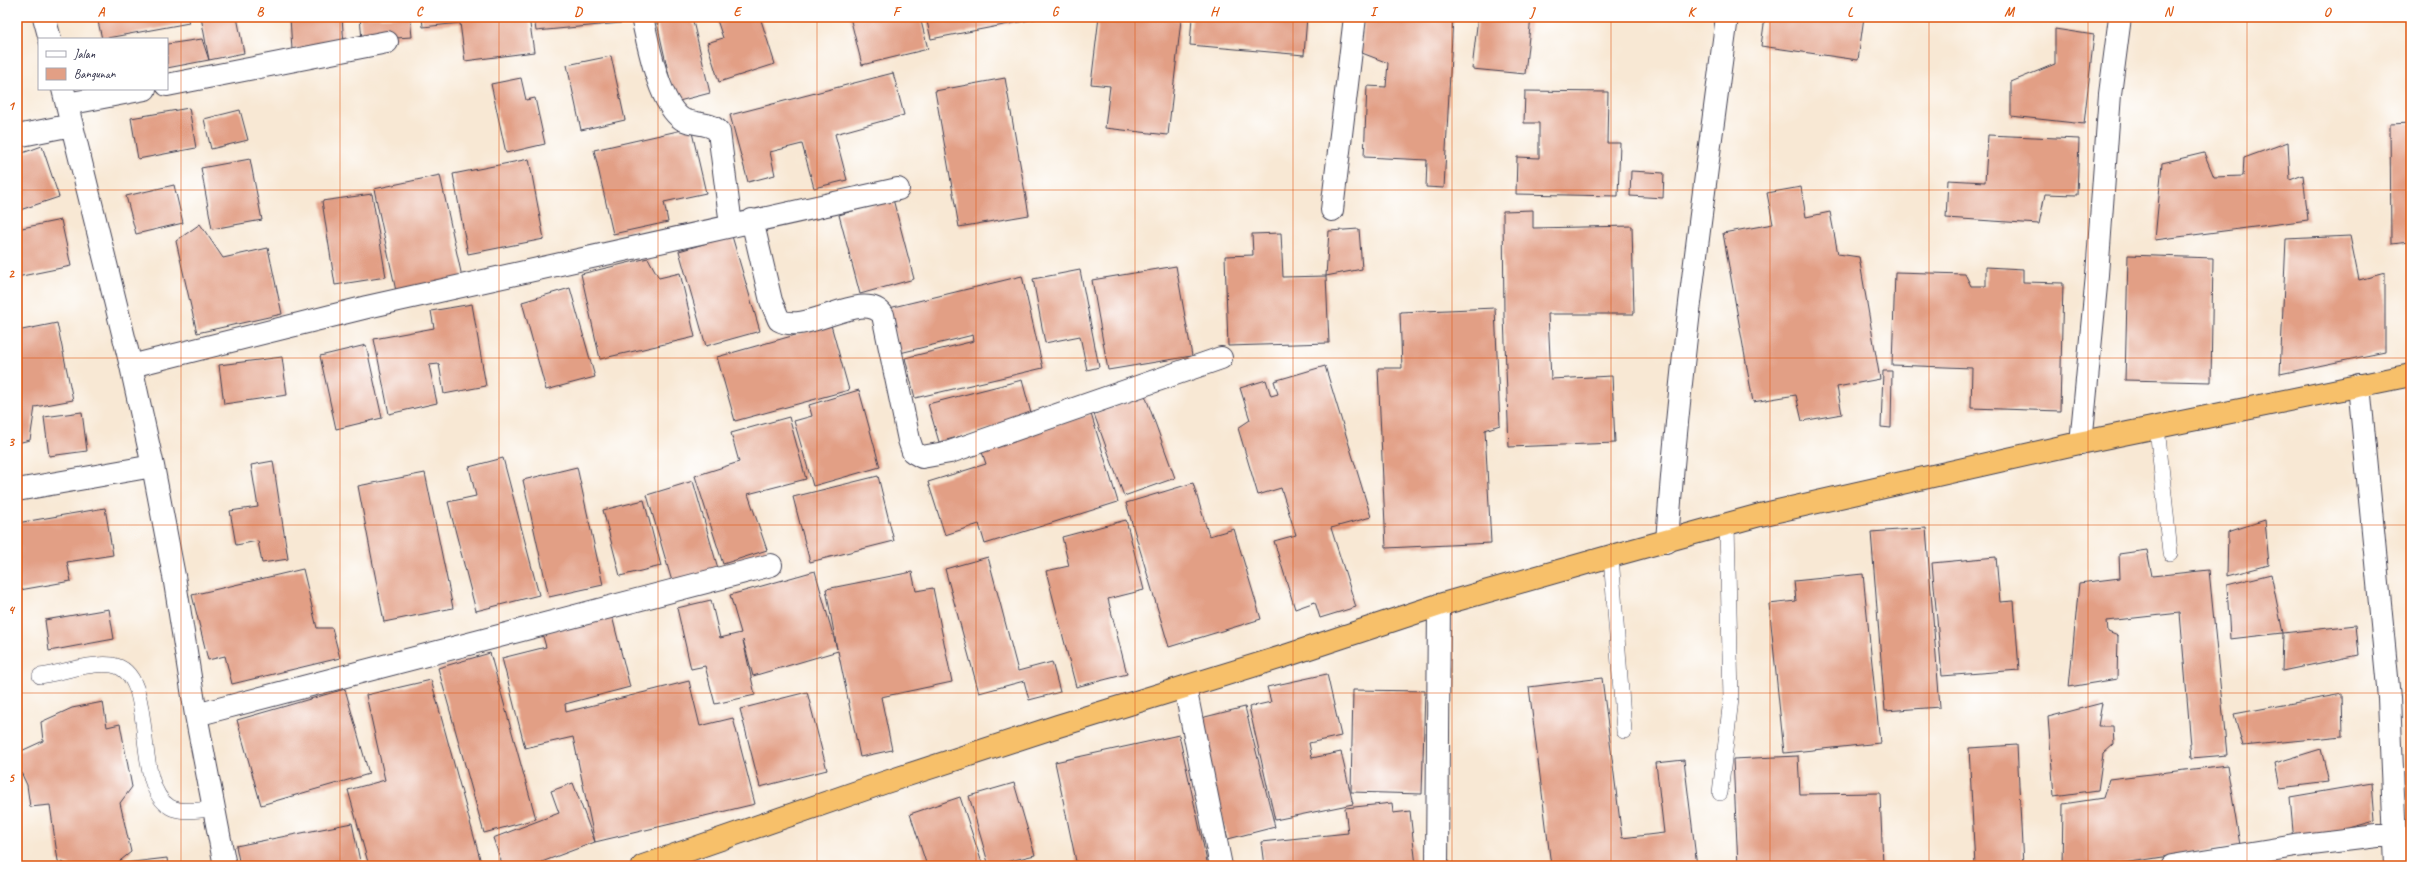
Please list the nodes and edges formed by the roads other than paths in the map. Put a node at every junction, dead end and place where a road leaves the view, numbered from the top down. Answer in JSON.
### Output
{"nodes":[{"id":1,"x":44,"y":17,"type":"edge"},
{"id":2,"x":642,"y":17,"type":"edge"},
{"id":3,"x":1355,"y":17,"type":"edge"},
{"id":4,"x":1727,"y":17,"type":"edge"},
{"id":5,"x":2120,"y":17,"type":"edge"},
{"id":6,"x":50,"y":38,"type":"edge"},
{"id":7,"x":387,"y":42,"type":"dead end"},
{"id":8,"x":168,"y":85,"type":"edge"},
{"id":9,"x":135,"y":90,"type":"edge"},
{"id":10,"x":65,"y":97,"type":"edge"},
{"id":11,"x":72,"y":125,"type":"junction"},
{"id":12,"x":17,"y":136,"type":"edge"},
{"id":13,"x":898,"y":189,"type":"dead end"},
{"id":14,"x":1332,"y":210,"type":"dead end"},
{"id":15,"x":752,"y":220,"type":"junction"},
{"id":16,"x":731,"y":224,"type":"junction"},
{"id":17,"x":1221,"y":358,"type":"dead end"},
{"id":18,"x":131,"y":366,"type":"junction"},
{"id":19,"x":2411,"y":374,"type":"edge"},
{"id":20,"x":2359,"y":385,"type":"junction"},
{"id":21,"x":2157,"y":427,"type":"junction"},
{"id":22,"x":2081,"y":443,"type":"junction"},
{"id":23,"x":153,"y":466,"type":"junction"},
{"id":24,"x":17,"y":490,"type":"edge"},
{"id":25,"x":1727,"y":525,"type":"junction"},
{"id":26,"x":1667,"y":542,"type":"junction"},
{"id":27,"x":2170,"y":553,"type":"dead end"},
{"id":28,"x":1611,"y":556,"type":"junction"},
{"id":29,"x":771,"y":565,"type":"dead end"},
{"id":30,"x":1439,"y":605,"type":"junction"},
{"id":31,"x":40,"y":676,"type":"dead end"},
{"id":32,"x":1185,"y":687,"type":"junction"},
{"id":33,"x":196,"y":715,"type":"junction"},
{"id":34,"x":1624,"y":731,"type":"dead end"},
{"id":35,"x":1720,"y":793,"type":"dead end"},
{"id":36,"x":216,"y":809,"type":"junction"},
{"id":37,"x":2394,"y":834,"type":"junction"},
{"id":38,"x":225,"y":866,"type":"edge"},
{"id":39,"x":643,"y":866,"type":"edge"},
{"id":40,"x":1221,"y":866,"type":"edge"},
{"id":41,"x":1437,"y":866,"type":"edge"},
{"id":42,"x":2172,"y":866,"type":"edge"},
{"id":43,"x":2396,"y":866,"type":"edge"}],
"edges":[{"from":1,"to":6,"type":"street"},
{"from":2,"to":16,"type":"street"},
{"from":3,"to":14,"type":"street"},
{"from":4,"to":26,"type":"street"},
{"from":5,"to":22,"type":"street"},
{"from":7,"to":8,"type":"street"},
{"from":9,"to":10,"type":"street"},
{"from":10,"to":11,"type":"street"},
{"from":11,"to":12,"type":"street"},
{"from":11,"to":18,"type":"street"},
{"from":13,"to":15,"type":"street"},
{"from":15,"to":16,"type":"street"},
{"from":15,"to":17,"type":"street"},
{"from":16,"to":18,"type":"street"},
{"from":18,"to":23,"type":"street"},
{"from":19,"to":20,"type":"highway"},
{"from":20,"to":21,"type":"highway"},
{"from":20,"to":37,"type":"street"},
{"from":21,"to":22,"type":"highway"},
{"from":21,"to":27,"type":"lane"},
{"from":22,"to":25,"type":"highway"},
{"from":23,"to":24,"type":"street"},
{"from":23,"to":33,"type":"street"},
{"from":25,"to":26,"type":"highway"},
{"from":25,"to":35,"type":"lane"},
{"from":26,"to":28,"type":"highway"},
{"from":28,"to":30,"type":"highway"},
{"from":28,"to":34,"type":"lane"},
{"from":29,"to":33,"type":"street"},
{"from":30,"to":32,"type":"highway"},
{"from":30,"to":41,"type":"street"},
{"from":31,"to":36,"type":"lane"},
{"from":32,"to":39,"type":"highway"},
{"from":32,"to":40,"type":"street"},
{"from":33,"to":36,"type":"street"},
{"from":36,"to":38,"type":"street"},
{"from":37,"to":42,"type":"street"},
{"from":37,"to":43,"type":"street"}]}
